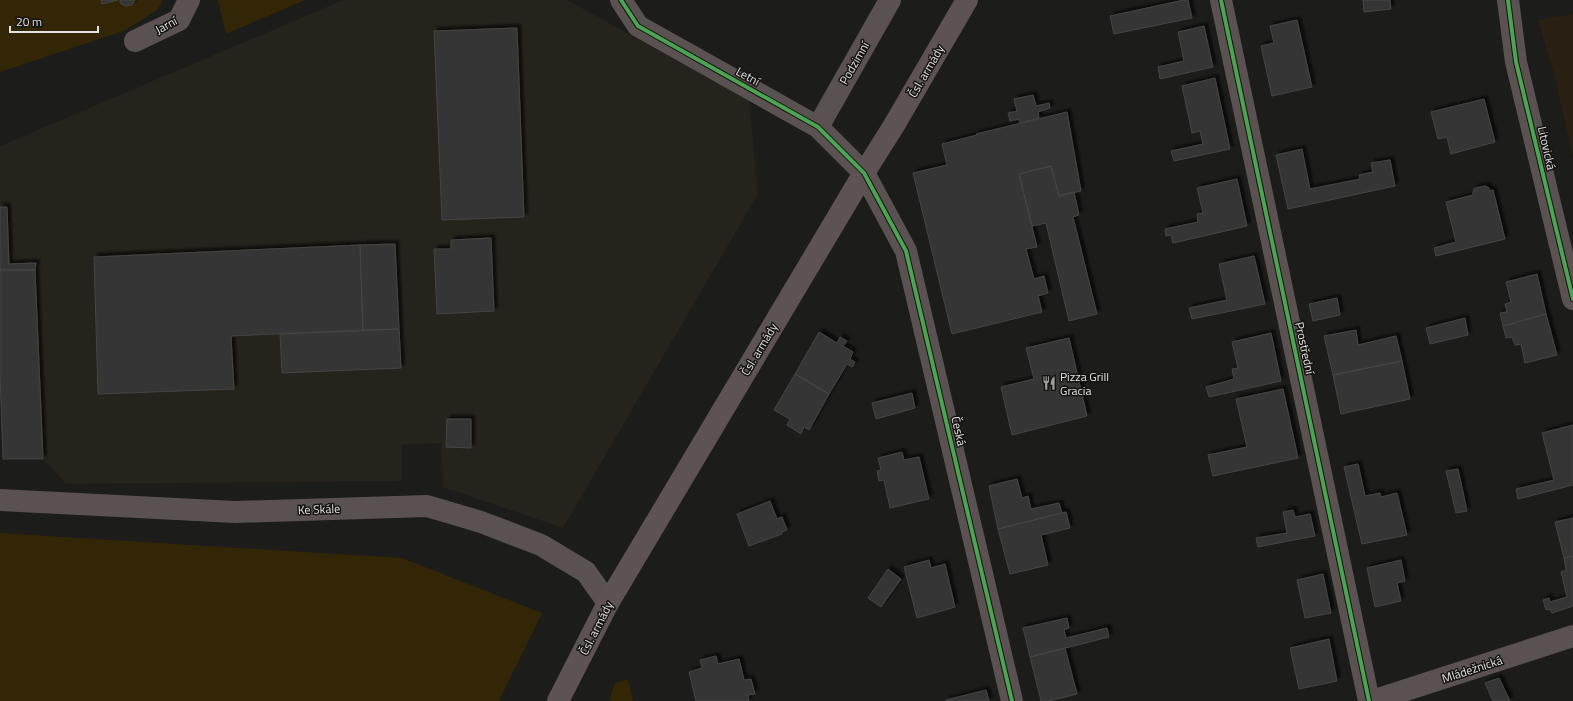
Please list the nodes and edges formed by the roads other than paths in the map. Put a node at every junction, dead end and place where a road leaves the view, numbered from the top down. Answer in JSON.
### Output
{"nodes":[{"id":1,"x":189,"y":0,"type":"edge"},
{"id":2,"x":621,"y":0,"type":"edge"},
{"id":3,"x":890,"y":0,"type":"edge"},
{"id":4,"x":968,"y":0,"type":"edge"},
{"id":5,"x":1221,"y":0,"type":"edge"},
{"id":6,"x":1508,"y":0,"type":"edge"},
{"id":7,"x":134,"y":41,"type":"dead end"},
{"id":8,"x":818,"y":127,"type":"junction"},
{"id":9,"x":864,"y":173,"type":"junction"},
{"id":10,"x":1573,"y":299,"type":"edge"},
{"id":11,"x":0,"y":500,"type":"edge"},
{"id":12,"x":608,"y":603,"type":"junction"},
{"id":13,"x":1573,"y":636,"type":"edge"},
{"id":14,"x":558,"y":701,"type":"edge"},
{"id":15,"x":1012,"y":701,"type":"edge"},
{"id":16,"x":1370,"y":701,"type":"edge"}],
"edges":[{"from":1,"to":7,"type":"street","name":"Jarní"},
{"from":2,"to":8,"type":"street","name":"Letní"},
{"from":3,"to":8,"type":"street","name":"Podzimní"},
{"from":4,"to":9,"type":"main road","name":"Čsl. armády"},
{"from":5,"to":16,"type":"street","name":"Prostřední"},
{"from":6,"to":10,"type":"street","name":"Litovická"},
{"from":8,"to":9,"type":"street","name":"Letní"},
{"from":9,"to":12,"type":"main road","name":"Čsl. armády"},
{"from":9,"to":15,"type":"street","name":"Česká"},
{"from":11,"to":12,"type":"street","name":"Ke Skále"},
{"from":12,"to":14,"type":"main road","name":"Čsl. armády"},
{"from":13,"to":16,"type":"street","name":"Mládežnická"}]}
